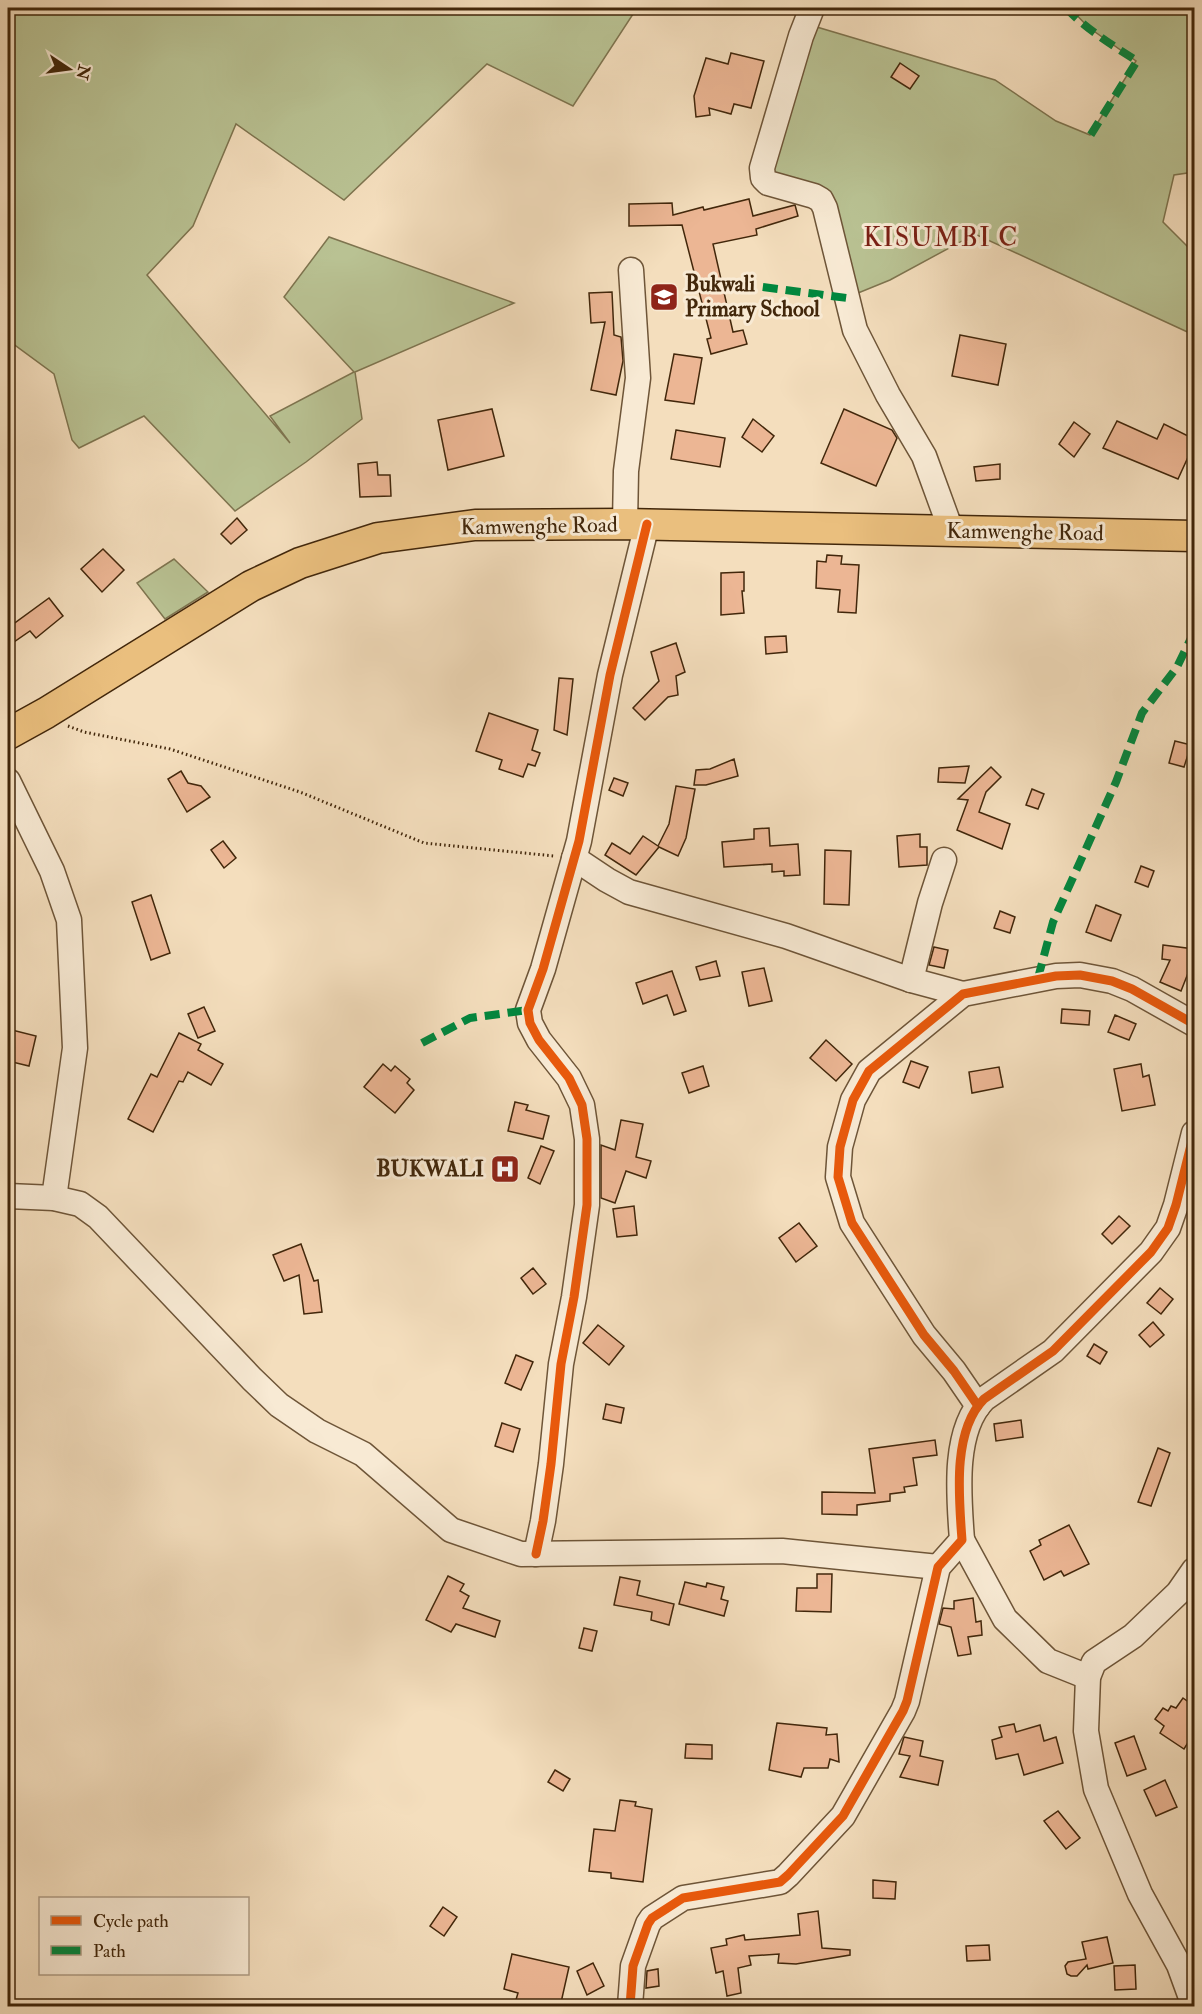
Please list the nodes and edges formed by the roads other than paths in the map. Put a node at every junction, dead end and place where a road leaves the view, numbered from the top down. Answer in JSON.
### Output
{"nodes":[{"id":1,"x":812,"y":8,"type":"edge"},
{"id":2,"x":632,"y":270,"type":"dead end"},
{"id":3,"x":636,"y":524,"type":"junction"},
{"id":4,"x":951,"y":530,"type":"junction"},
{"id":5,"x":1194,"y":536,"type":"edge"},
{"id":6,"x":8,"y":734,"type":"edge"},
{"id":7,"x":8,"y":781,"type":"edge"},
{"id":8,"x":574,"y":858,"type":"junction"},
{"id":9,"x":944,"y":860,"type":"dead end"},
{"id":10,"x":911,"y":980,"type":"junction"},
{"id":11,"x":963,"y":994,"type":"junction"},
{"id":12,"x":1194,"y":1024,"type":"edge"},
{"id":13,"x":1194,"y":1133,"type":"edge"},
{"id":14,"x":8,"y":1196,"type":"edge"},
{"id":15,"x":54,"y":1198,"type":"junction"},
{"id":16,"x":978,"y":1406,"type":"junction"},
{"id":17,"x":962,"y":1540,"type":"junction"},
{"id":18,"x":536,"y":1554,"type":"junction"},
{"id":19,"x":938,"y":1567,"type":"junction"},
{"id":20,"x":1194,"y":1570,"type":"edge"},
{"id":21,"x":1088,"y":1677,"type":"junction"},
{"id":22,"x":1194,"y":2006,"type":"edge"},
{"id":23,"x":630,"y":2007,"type":"edge"}],
"edges":[{"from":1,"to":4,"type":"street"},
{"from":2,"to":3,"type":"street"},
{"from":3,"to":4,"type":"main road","name":"Kamwenghe Road"},
{"from":3,"to":6,"type":"main road","name":"Kamwenghe Road"},
{"from":3,"to":8,"type":"street"},
{"from":4,"to":5,"type":"main road","name":"Kamwenghe Road"},
{"from":7,"to":15,"type":"street"},
{"from":8,"to":10,"type":"street"},
{"from":8,"to":18,"type":"street"},
{"from":9,"to":10,"type":"street"},
{"from":10,"to":11,"type":"street"},
{"from":11,"to":12,"type":"street"},
{"from":11,"to":16,"type":"street"},
{"from":13,"to":16,"type":"street"},
{"from":14,"to":15,"type":"street"},
{"from":15,"to":18,"type":"street"},
{"from":16,"to":17,"type":"street"},
{"from":17,"to":19,"type":"street"},
{"from":17,"to":21,"type":"street"},
{"from":18,"to":19,"type":"street"},
{"from":19,"to":23,"type":"street"},
{"from":20,"to":21,"type":"street"},
{"from":21,"to":22,"type":"street"}]}
